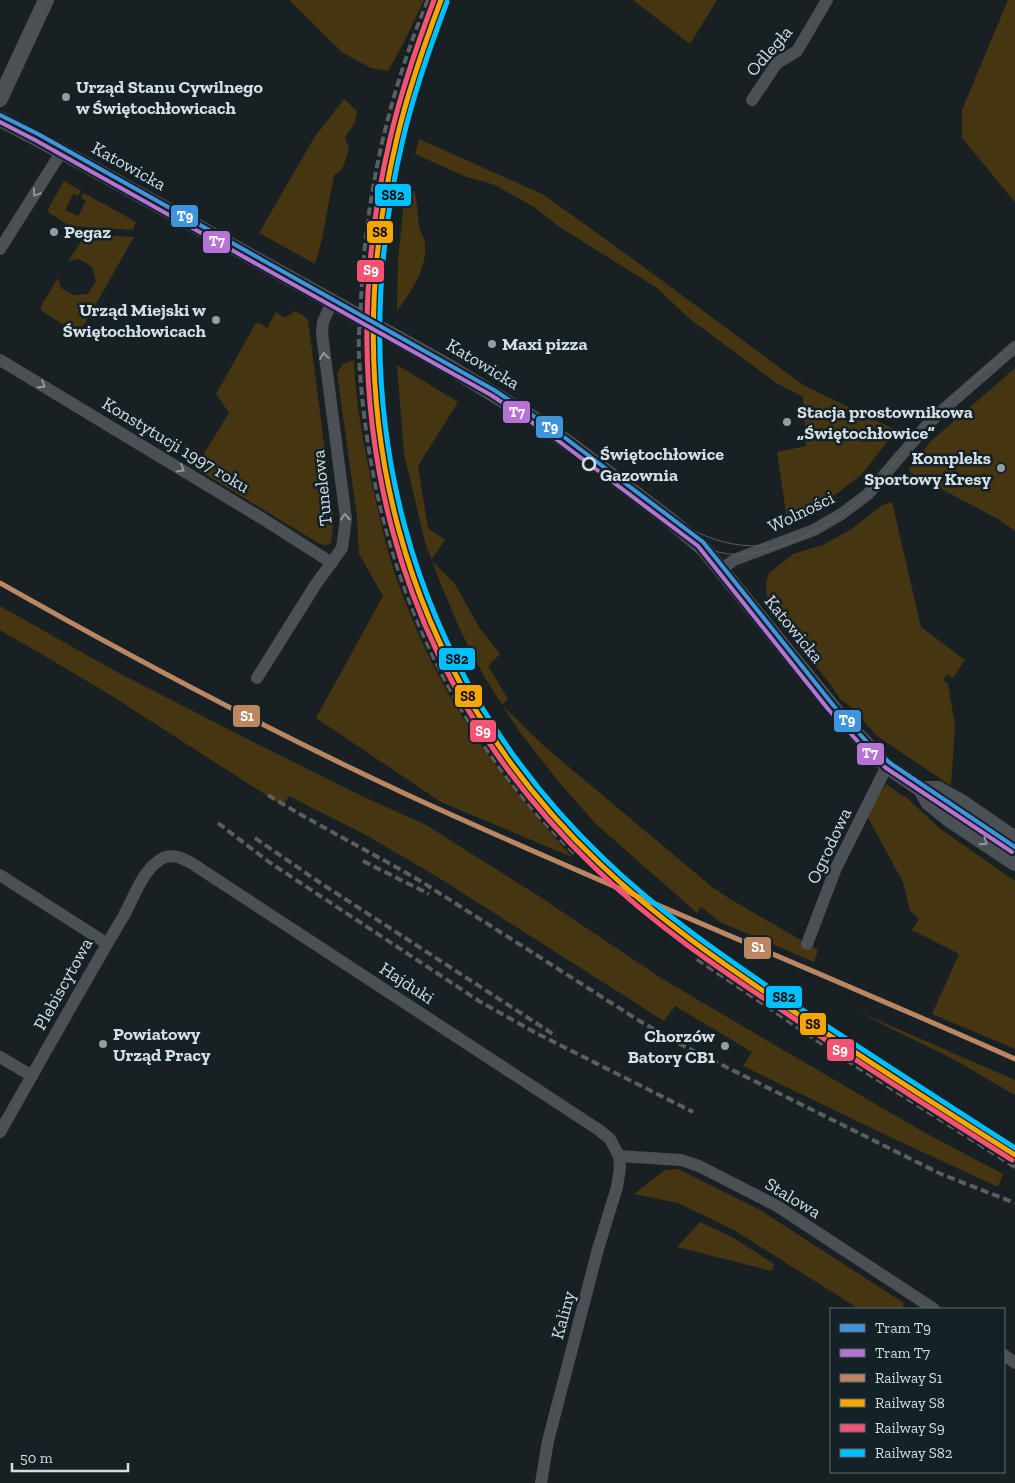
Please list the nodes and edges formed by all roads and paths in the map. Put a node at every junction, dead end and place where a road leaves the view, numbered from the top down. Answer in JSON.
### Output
{"nodes":[{"id":1,"x":46,"y":0,"type":"edge"},
{"id":2,"x":828,"y":0,"type":"edge"},
{"id":3,"x":0,"y":99,"type":"edge"},
{"id":4,"x":752,"y":100,"type":"dead end"},
{"id":5,"x":0,"y":119,"type":"edge"},
{"id":6,"x":62,"y":151,"type":"junction"},
{"id":7,"x":0,"y":248,"type":"edge"},
{"id":8,"x":332,"y":302,"type":"junction"},
{"id":9,"x":1015,"y":347,"type":"edge"},
{"id":10,"x":0,"y":360,"type":"edge"},
{"id":11,"x":332,"y":563,"type":"junction"},
{"id":12,"x":722,"y":569,"type":"junction"},
{"id":13,"x":257,"y":678,"type":"dead end"},
{"id":14,"x":888,"y":766,"type":"junction"},
{"id":15,"x":921,"y":789,"type":"junction"},
{"id":16,"x":941,"y":791,"type":"junction"},
{"id":17,"x":932,"y":806,"type":"junction"},
{"id":18,"x":1015,"y":839,"type":"edge"},
{"id":19,"x":163,"y":858,"type":"joint"},
{"id":20,"x":1015,"y":863,"type":"edge"},
{"id":21,"x":0,"y":876,"type":"edge"},
{"id":22,"x":106,"y":943,"type":"junction"},
{"id":23,"x":807,"y":944,"type":"dead end"},
{"id":24,"x":0,"y":1057,"type":"edge"},
{"id":25,"x":32,"y":1076,"type":"junction"},
{"id":26,"x":0,"y":1132,"type":"edge"},
{"id":27,"x":619,"y":1156,"type":"junction"},
{"id":28,"x":932,"y":1308,"type":"edge"},
{"id":29,"x":542,"y":1483,"type":"edge"}],
"edges":[{"from":1,"to":3,"type":"street"},
{"from":2,"to":4,"type":"street","name":"Odległa"},
{"from":5,"to":6,"type":"street","name":"Katowicka"},
{"from":6,"to":7,"type":"street","one_way":true},
{"from":6,"to":8,"type":"street","name":"Katowicka"},
{"from":11,"to":8,"type":"street","name":"Tunelowa","one_way":true},
{"from":8,"to":12,"type":"street","name":"Katowicka"},
{"from":9,"to":12,"type":"street","name":"Wolności"},
{"from":10,"to":11,"type":"street","name":"Konstytucji 1997 roku","one_way":true},
{"from":11,"to":13,"type":"street","name":"Tunelowa"},
{"from":12,"to":14,"type":"street","name":"Katowicka"},
{"from":14,"to":15,"type":"street","name":"Katowicka"},
{"from":14,"to":23,"type":"street","name":"Ogrodowa"},
{"from":15,"to":16,"type":"street"},
{"from":15,"to":17,"type":"street"},
{"from":16,"to":17,"type":"street"},
{"from":16,"to":18,"type":"street"},
{"from":17,"to":20,"type":"street","one_way":true},
{"from":19,"to":22,"type":"street","name":"Plebiscytowa"},
{"from":19,"to":27,"type":"street","name":"Hajduki"},
{"from":21,"to":22,"type":"street"},
{"from":22,"to":25,"type":"street","name":"Plebiscytowa"},
{"from":24,"to":25,"type":"street"},
{"from":25,"to":26,"type":"street","name":"Plebiscytowa"},
{"from":27,"to":28,"type":"street","name":"Stalowa"},
{"from":27,"to":29,"type":"street","name":"Kaliny"}]}
